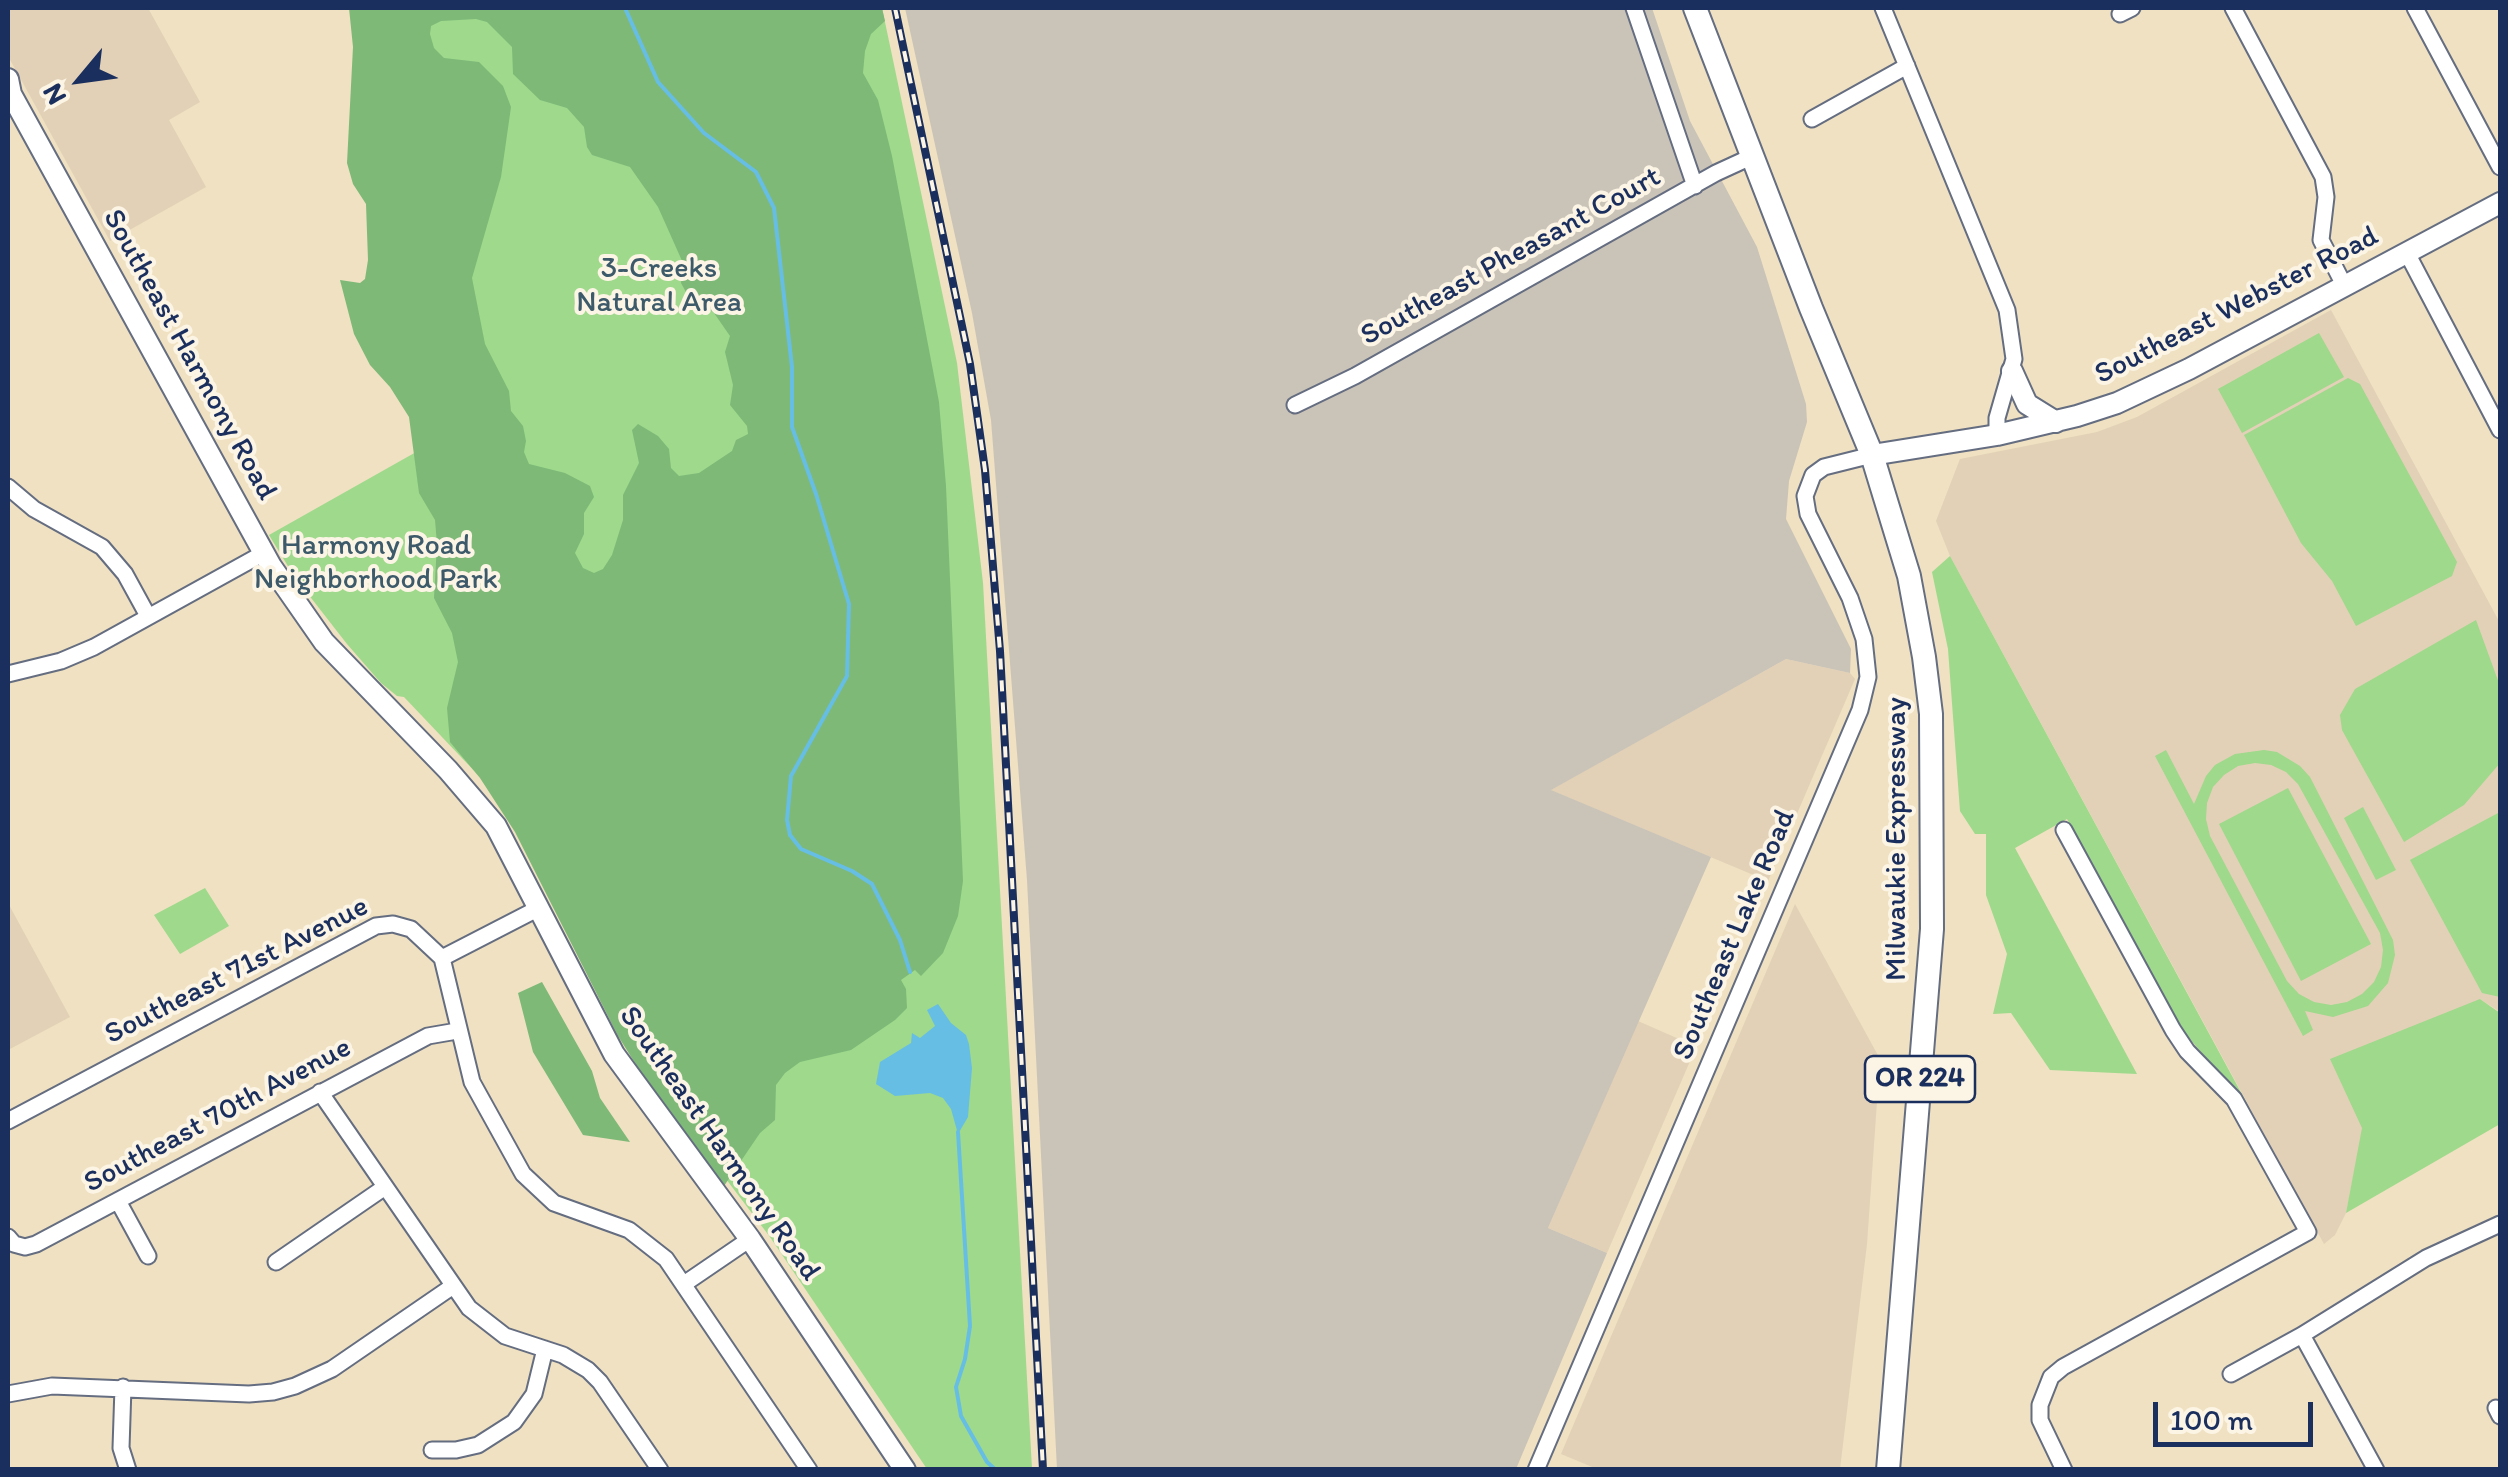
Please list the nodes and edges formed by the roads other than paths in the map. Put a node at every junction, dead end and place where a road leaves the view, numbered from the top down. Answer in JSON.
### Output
{"nodes":[{"id":1,"x":1634,"y":8,"type":"edge"},
{"id":2,"x":1696,"y":8,"type":"edge"},
{"id":3,"x":1882,"y":8,"type":"edge"},
{"id":4,"x":2233,"y":8,"type":"edge"},
{"id":5,"x":2416,"y":8,"type":"edge"},
{"id":6,"x":1907,"y":66,"type":"junction"},
{"id":7,"x":9,"y":88,"type":"edge"},
{"id":8,"x":1812,"y":119,"type":"dead end"},
{"id":9,"x":1753,"y":156,"type":"junction"},
{"id":10,"x":2500,"y":168,"type":"edge"},
{"id":11,"x":1695,"y":186,"type":"junction"},
{"id":12,"x":2500,"y":203,"type":"edge"},
{"id":13,"x":2407,"y":254,"type":"junction"},
{"id":14,"x":2345,"y":287,"type":"junction"},
{"id":15,"x":2012,"y":371,"type":"junction"},
{"id":16,"x":1295,"y":405,"type":"dead end"},
{"id":17,"x":2056,"y":422,"type":"junction"},
{"id":18,"x":2500,"y":430,"type":"edge"},
{"id":19,"x":1998,"y":435,"type":"junction"},
{"id":20,"x":1872,"y":455,"type":"junction"},
{"id":21,"x":8,"y":487,"type":"edge"},
{"id":22,"x":264,"y":552,"type":"junction"},
{"id":23,"x":148,"y":616,"type":"junction"},
{"id":24,"x":8,"y":674,"type":"edge"},
{"id":25,"x":2064,"y":830,"type":"dead end"},
{"id":26,"x":539,"y":908,"type":"junction"},
{"id":27,"x":442,"y":958,"type":"junction"},
{"id":28,"x":457,"y":1031,"type":"junction"},
{"id":29,"x":320,"y":1092,"type":"junction"},
{"id":30,"x":8,"y":1120,"type":"edge"},
{"id":31,"x":385,"y":1187,"type":"junction"},
{"id":32,"x":118,"y":1201,"type":"junction"},
{"id":33,"x":2500,"y":1224,"type":"edge"},
{"id":34,"x":8,"y":1237,"type":"edge"},
{"id":35,"x":750,"y":1239,"type":"junction"},
{"id":36,"x":148,"y":1256,"type":"dead end"},
{"id":37,"x":276,"y":1262,"type":"dead end"},
{"id":38,"x":684,"y":1284,"type":"junction"},
{"id":39,"x":453,"y":1286,"type":"junction"},
{"id":40,"x":2302,"y":1335,"type":"junction"},
{"id":41,"x":546,"y":1349,"type":"junction"},
{"id":42,"x":2231,"y":1374,"type":"dead end"},
{"id":43,"x":123,"y":1388,"type":"junction"},
{"id":44,"x":8,"y":1394,"type":"edge"},
{"id":45,"x":432,"y":1450,"type":"dead end"},
{"id":46,"x":128,"y":1470,"type":"edge"},
{"id":47,"x":660,"y":1470,"type":"edge"},
{"id":48,"x":809,"y":1470,"type":"edge"},
{"id":49,"x":905,"y":1470,"type":"edge"},
{"id":50,"x":1536,"y":1470,"type":"edge"},
{"id":51,"x":1888,"y":1470,"type":"edge"},
{"id":52,"x":2064,"y":1470,"type":"edge"},
{"id":53,"x":2376,"y":1470,"type":"edge"}],
"edges":[{"from":1,"to":11,"type":"street"},
{"from":2,"to":9,"type":"highway","name":"Milwaukie Expressway","number":"OR 224"},
{"from":3,"to":6,"type":"street"},
{"from":4,"to":14,"type":"street"},
{"from":5,"to":10,"type":"street"},
{"from":6,"to":8,"type":"street"},
{"from":6,"to":15,"type":"street"},
{"from":7,"to":22,"type":"main road","name":"Southeast Harmony Road"},
{"from":9,"to":11,"type":"street","name":"Southeast Pheasant Court"},
{"from":9,"to":20,"type":"highway","name":"Milwaukie Expressway","number":"OR 224"},
{"from":11,"to":16,"type":"street","name":"Southeast Pheasant Court"},
{"from":12,"to":13,"type":"main road","name":"Southeast Webster Road"},
{"from":13,"to":14,"type":"main road","name":"Southeast Webster Road"},
{"from":13,"to":18,"type":"street"},
{"from":14,"to":17,"type":"main road","name":"Southeast Webster Road"},
{"from":15,"to":17,"type":"main road"},
{"from":15,"to":19,"type":"street"},
{"from":17,"to":19,"type":"main road","name":"Southeast Webster Road"},
{"from":19,"to":20,"type":"main road","name":"Southeast Webster Road"},
{"from":20,"to":50,"type":"street","name":"Southeast Lake Road"},
{"from":20,"to":51,"type":"highway","name":"Milwaukie Expressway","number":"OR 224"},
{"from":21,"to":23,"type":"street"},
{"from":22,"to":23,"type":"street"},
{"from":22,"to":26,"type":"main road","name":"Southeast Harmony Road"},
{"from":23,"to":24,"type":"street"},
{"from":25,"to":52,"type":"street"},
{"from":26,"to":27,"type":"street"},
{"from":26,"to":35,"type":"main road","name":"Southeast Harmony Road"},
{"from":27,"to":28,"type":"street"},
{"from":27,"to":30,"type":"street","name":"Southeast 71st Avenue"},
{"from":28,"to":29,"type":"street","name":"Southeast 70th Avenue"},
{"from":28,"to":38,"type":"street"},
{"from":29,"to":31,"type":"street"},
{"from":29,"to":32,"type":"street","name":"Southeast 70th Avenue"},
{"from":31,"to":37,"type":"street"},
{"from":31,"to":39,"type":"street"},
{"from":32,"to":34,"type":"street","name":"Southeast 70th Avenue"},
{"from":32,"to":36,"type":"street"},
{"from":33,"to":40,"type":"street"},
{"from":35,"to":38,"type":"street"},
{"from":35,"to":49,"type":"main road","name":"Southeast Harmony Road"},
{"from":38,"to":48,"type":"street"},
{"from":39,"to":41,"type":"street"},
{"from":39,"to":43,"type":"street"},
{"from":40,"to":42,"type":"street"},
{"from":40,"to":53,"type":"street"},
{"from":41,"to":45,"type":"street"},
{"from":41,"to":47,"type":"street"},
{"from":43,"to":44,"type":"street"},
{"from":43,"to":46,"type":"street"}]}
